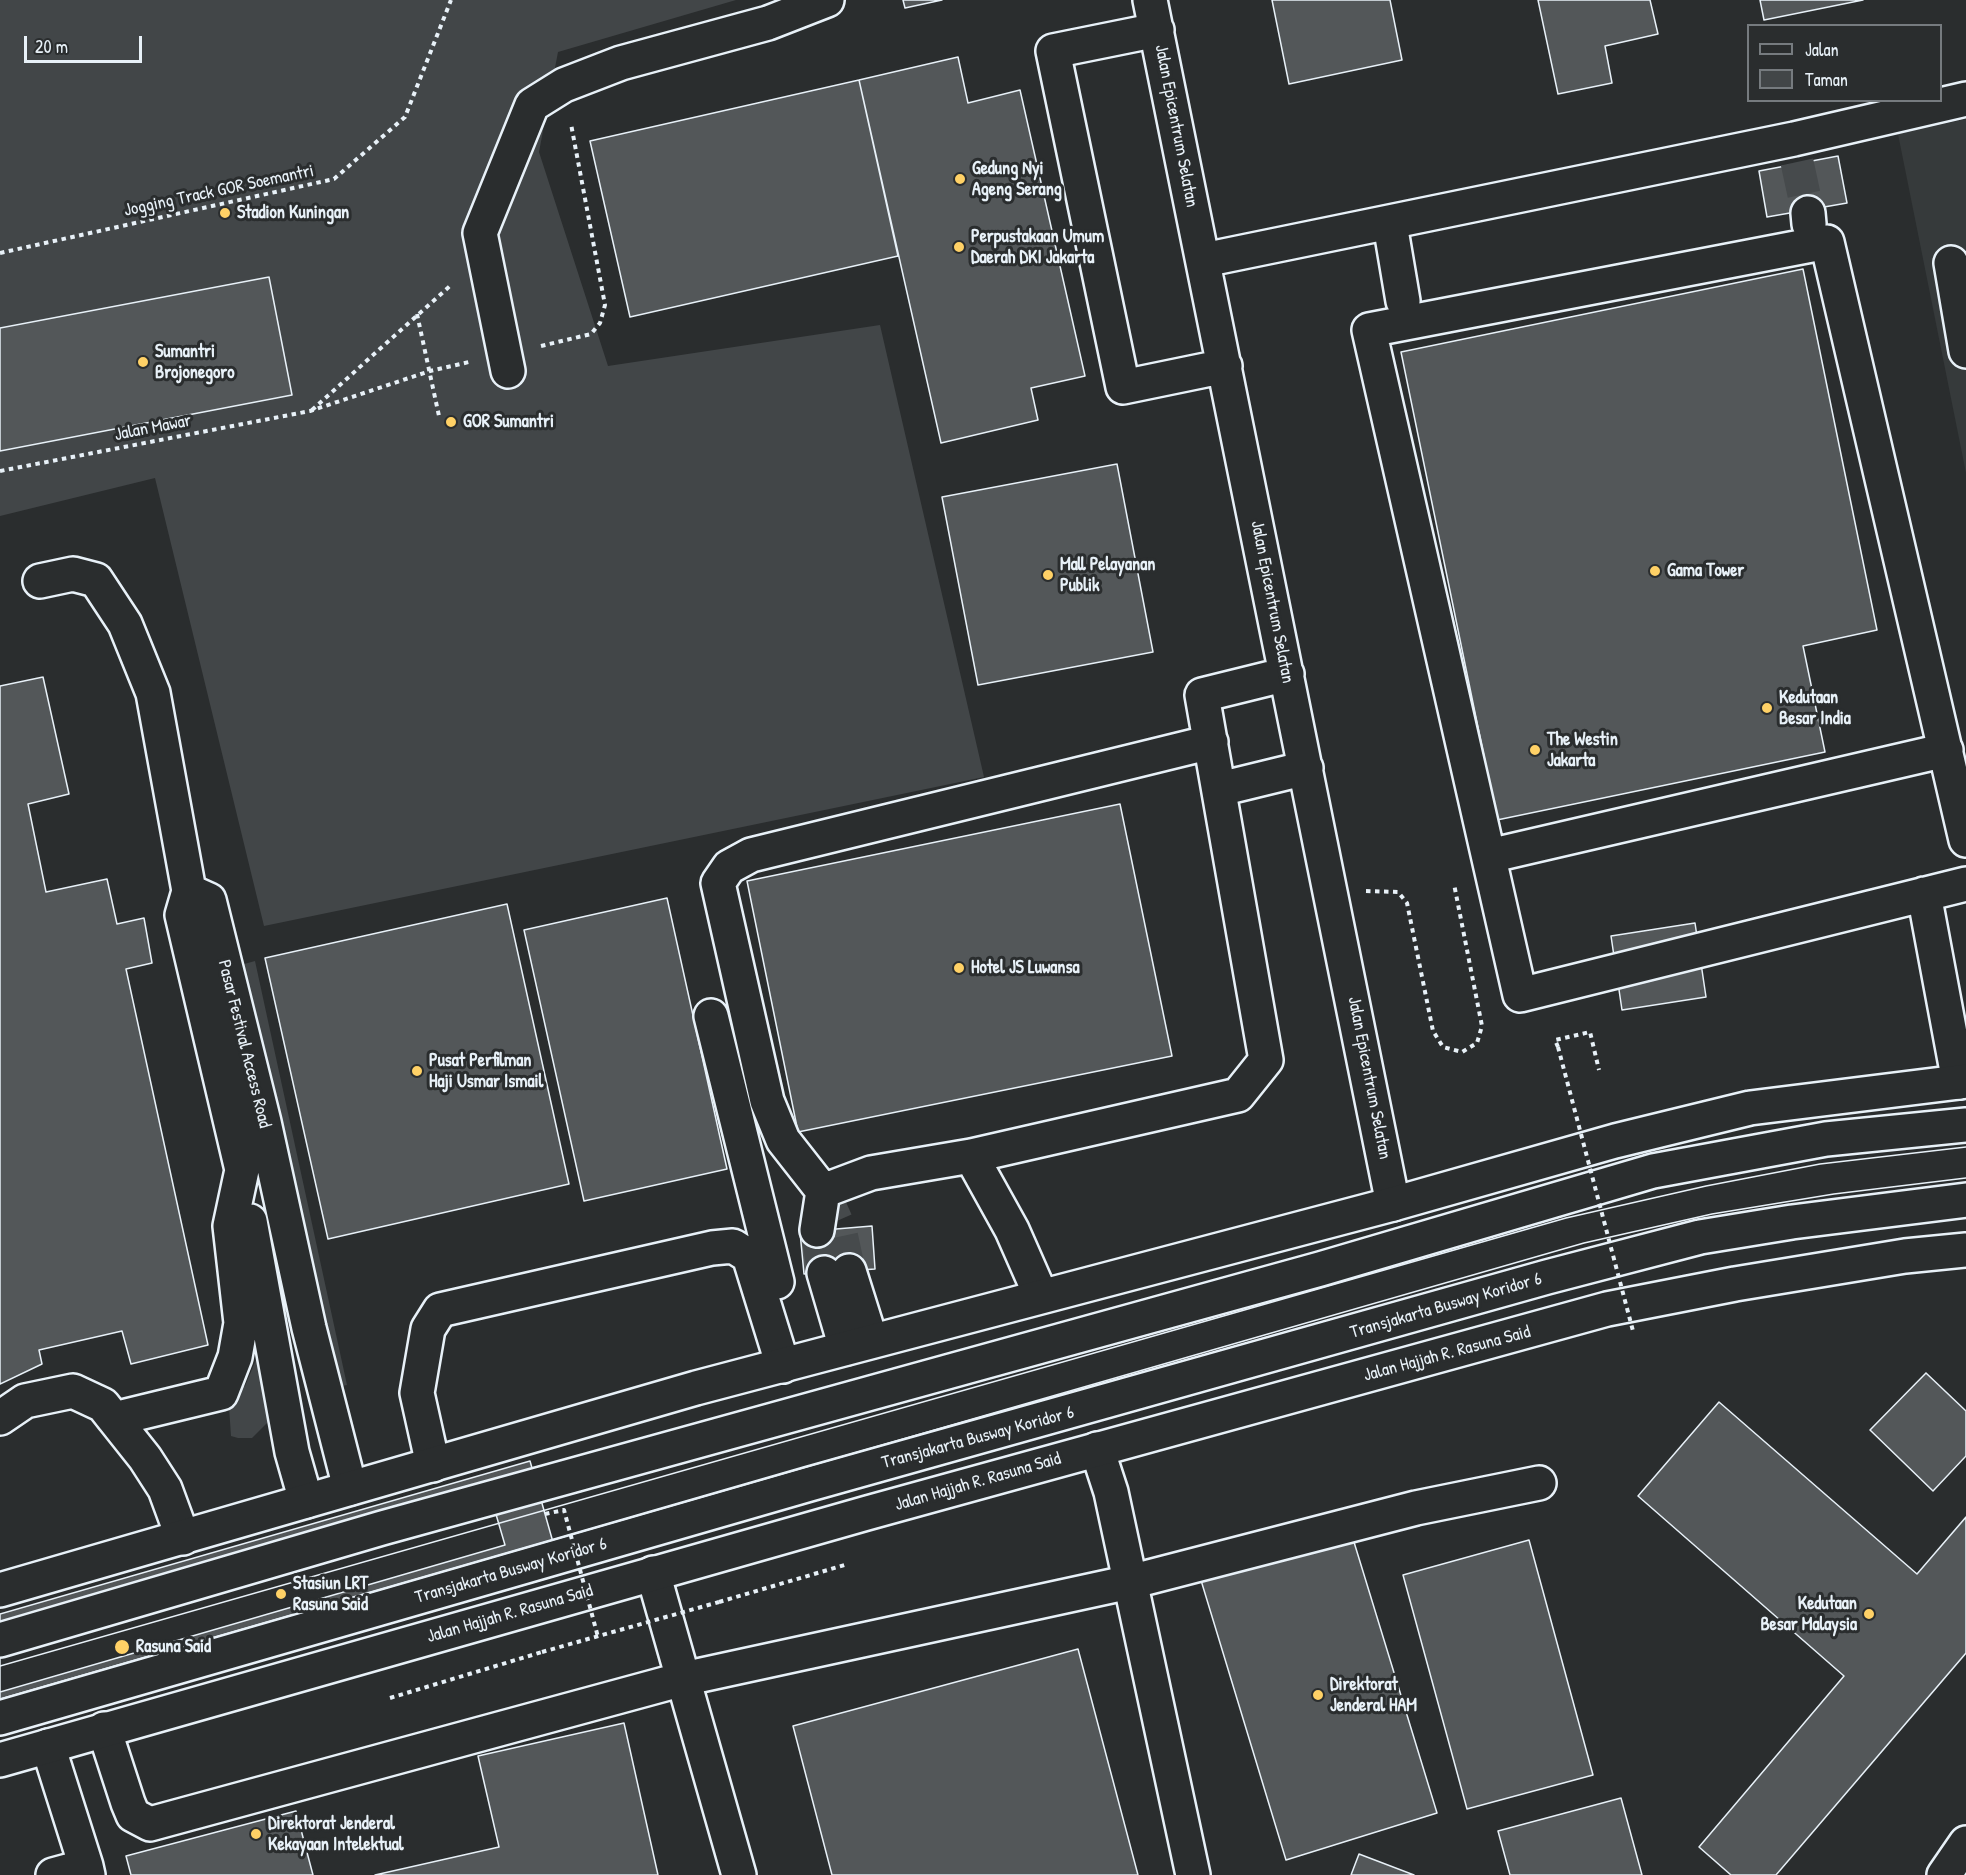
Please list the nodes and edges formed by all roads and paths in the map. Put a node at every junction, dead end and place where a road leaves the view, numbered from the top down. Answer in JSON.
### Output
{"nodes":[{"id":1,"x":451,"y":0,"type":"edge"},
{"id":2,"x":828,"y":0,"type":"edge"},
{"id":3,"x":1154,"y":15,"type":"edge"},
{"id":4,"x":1966,"y":99,"type":"edge"},
{"id":5,"x":1390,"y":224,"type":"junction"},
{"id":6,"x":0,"y":253,"type":"edge"},
{"id":7,"x":1203,"y":260,"type":"junction"},
{"id":8,"x":1951,"y":263,"type":"dead end"},
{"id":9,"x":1403,"y":301,"type":"dead end"},
{"id":10,"x":417,"y":314,"type":"dead end"},
{"id":11,"x":1966,"y":351,"type":"edge"},
{"id":12,"x":1225,"y":366,"type":"junction"},
{"id":13,"x":508,"y":371,"type":"dead end"},
{"id":14,"x":310,"y":411,"type":"dead end"},
{"id":15,"x":439,"y":416,"type":"dead end"},
{"id":16,"x":0,"y":471,"type":"edge"},
{"id":17,"x":40,"y":581,"type":"dead end"},
{"id":18,"x":1287,"y":674,"type":"junction"},
{"id":19,"x":1211,"y":742,"type":"junction"},
{"id":20,"x":1946,"y":750,"type":"junction"},
{"id":21,"x":1306,"y":768,"type":"junction"},
{"id":22,"x":1220,"y":789,"type":"junction"},
{"id":23,"x":1966,"y":840,"type":"edge"},
{"id":24,"x":1488,"y":856,"type":"junction"},
{"id":25,"x":1966,"y":884,"type":"edge"},
{"id":26,"x":189,"y":891,"type":"junction"},
{"id":27,"x":1924,"y":894,"type":"junction"},
{"id":28,"x":1332,"y":895,"type":"junction"},
{"id":29,"x":711,"y":1016,"type":"dead end"},
{"id":30,"x":1599,"y":1070,"type":"dead end"},
{"id":31,"x":1963,"y":1082,"type":"edge"},
{"id":32,"x":1966,"y":1125,"type":"edge"},
{"id":33,"x":971,"y":1156,"type":"junction"},
{"id":34,"x":242,"y":1170,"type":"junction"},
{"id":35,"x":823,"y":1191,"type":"junction"},
{"id":36,"x":1966,"y":1200,"type":"edge"},
{"id":37,"x":1393,"y":1204,"type":"junction"},
{"id":38,"x":817,"y":1230,"type":"tunnel mouth"},
{"id":39,"x":1966,"y":1250,"type":"edge"},
{"id":40,"x":836,"y":1272,"type":"tunnel mouth"},
{"id":41,"x":1041,"y":1296,"type":"junction"},
{"id":42,"x":1633,"y":1331,"type":"dead end"},
{"id":43,"x":858,"y":1344,"type":"junction"},
{"id":44,"x":792,"y":1363,"type":"junction"},
{"id":45,"x":0,"y":1418,"type":"edge"},
{"id":46,"x":114,"y":1419,"type":"junction"},
{"id":47,"x":1097,"y":1449,"type":"junction"},
{"id":48,"x":433,"y":1465,"type":"junction"},
{"id":49,"x":1539,"y":1483,"type":"dead end"},
{"id":50,"x":350,"y":1488,"type":"junction"},
{"id":51,"x":306,"y":1501,"type":"junction"},
{"id":52,"x":545,"y":1514,"type":"dead end"},
{"id":53,"x":183,"y":1538,"type":"junction"},
{"id":54,"x":848,"y":1564,"type":"dead end"},
{"id":55,"x":653,"y":1574,"type":"junction"},
{"id":56,"x":1130,"y":1582,"type":"junction"},
{"id":57,"x":0,"y":1590,"type":"edge"},
{"id":58,"x":598,"y":1637,"type":"junction"},
{"id":59,"x":0,"y":1640,"type":"edge"},
{"id":60,"x":683,"y":1679,"type":"junction"},
{"id":61,"x":390,"y":1698,"type":"dead end"},
{"id":62,"x":0,"y":1718,"type":"edge"},
{"id":63,"x":104,"y":1729,"type":"junction"},
{"id":64,"x":48,"y":1746,"type":"junction"},
{"id":65,"x":0,"y":1760,"type":"edge"},
{"id":66,"x":1966,"y":1843,"type":"edge"},
{"id":67,"x":87,"y":1870,"type":"edge"},
{"id":68,"x":53,"y":1875,"type":"edge"},
{"id":69,"x":739,"y":1875,"type":"edge"},
{"id":70,"x":1193,"y":1875,"type":"edge"},
{"id":71,"x":1944,"y":1875,"type":"edge"}],
"edges":[{"from":1,"to":6,"type":"path","name":"Jogging Track GOR Soemantri"},
{"from":2,"to":13,"type":"main road"},
{"from":3,"to":7,"type":"main road","name":"Jalan Epicentrum Selatan"},
{"from":3,"to":12,"type":"main road"},
{"from":4,"to":5,"type":"main road"},
{"from":5,"to":7,"type":"main road"},
{"from":5,"to":9,"type":"main road"},
{"from":7,"to":12,"type":"main road","name":"Jalan Epicentrum Selatan"},
{"from":8,"to":11,"type":"main road"},
{"from":10,"to":15,"type":"path"},
{"from":12,"to":18,"type":"main road","name":"Jalan Epicentrum Selatan"},
{"from":14,"to":16,"type":"path","name":"Jalan Mawar"},
{"from":17,"to":26,"type":"main road"},
{"from":18,"to":19,"type":"main road"},
{"from":18,"to":21,"type":"main road","name":"Jalan Epicentrum Selatan"},
{"from":19,"to":22,"type":"main road"},
{"from":19,"to":35,"type":"main road"},
{"from":20,"to":23,"type":"main road"},
{"from":20,"to":24,"type":"main road"},
{"from":20,"to":24,"type":"main road"},
{"from":21,"to":22,"type":"main road"},
{"from":21,"to":28,"type":"main road","name":"Jalan Epicentrum Selatan"},
{"from":22,"to":33,"type":"main road"},
{"from":24,"to":27,"type":"main road"},
{"from":24,"to":28,"type":"path"},
{"from":25,"to":27,"type":"main road"},
{"from":26,"to":34,"type":"main road","name":"Pasar Festival Access Road"},
{"from":26,"to":50,"type":"main road","name":"Pasar Festival Access Road"},
{"from":27,"to":31,"type":"main road"},
{"from":28,"to":37,"type":"main road","name":"Jalan Epicentrum Selatan"},
{"from":29,"to":44,"type":"main road"},
{"from":30,"to":42,"type":"path","bridge":true},
{"from":31,"to":37,"type":"main road"},
{"from":32,"to":59,"type":"main road"},
{"from":33,"to":35,"type":"main road"},
{"from":33,"to":41,"type":"main road"},
{"from":34,"to":46,"type":"main road","name":"Pasar Festival Access Road"},
{"from":34,"to":51,"type":"main road","name":"Pasar Festival Access Road"},
{"from":35,"to":38,"type":"main road"},
{"from":36,"to":62,"type":"main road","name":"Transjakarta Busway Koridor 6"},
{"from":37,"to":41,"type":"main road"},
{"from":39,"to":47,"type":"main road","name":"Jalan Hajjah R. Rasuna Said"},
{"from":40,"to":43,"type":"main road"},
{"from":41,"to":43,"type":"main road"},
{"from":43,"to":44,"type":"main road"},
{"from":44,"to":48,"type":"main road"},
{"from":44,"to":48,"type":"main road"},
{"from":45,"to":46,"type":"main road"},
{"from":46,"to":53,"type":"main road"},
{"from":47,"to":55,"type":"main road","name":"Jalan Hajjah R. Rasuna Said"},
{"from":47,"to":56,"type":"main road"},
{"from":48,"to":50,"type":"main road"},
{"from":49,"to":56,"type":"main road"},
{"from":50,"to":51,"type":"main road"},
{"from":51,"to":53,"type":"main road"},
{"from":52,"to":58,"type":"path","bridge":true},
{"from":53,"to":57,"type":"main road"},
{"from":54,"to":58,"type":"path","bridge":true},
{"from":55,"to":60,"type":"main road"},
{"from":55,"to":63,"type":"main road","name":"Jalan Hajjah R. Rasuna Said"},
{"from":56,"to":60,"type":"main road"},
{"from":56,"to":70,"type":"main road"},
{"from":58,"to":61,"type":"path","bridge":true},
{"from":60,"to":63,"type":"main road"},
{"from":60,"to":69,"type":"main road"},
{"from":63,"to":64,"type":"main road","name":"Jalan Hajjah R. Rasuna Said"},
{"from":64,"to":65,"type":"main road","name":"Jalan Hajjah R. Rasuna Said"},
{"from":64,"to":67,"type":"main road"},
{"from":66,"to":71,"type":"main road"},
{"from":67,"to":68,"type":"main road"}]}
